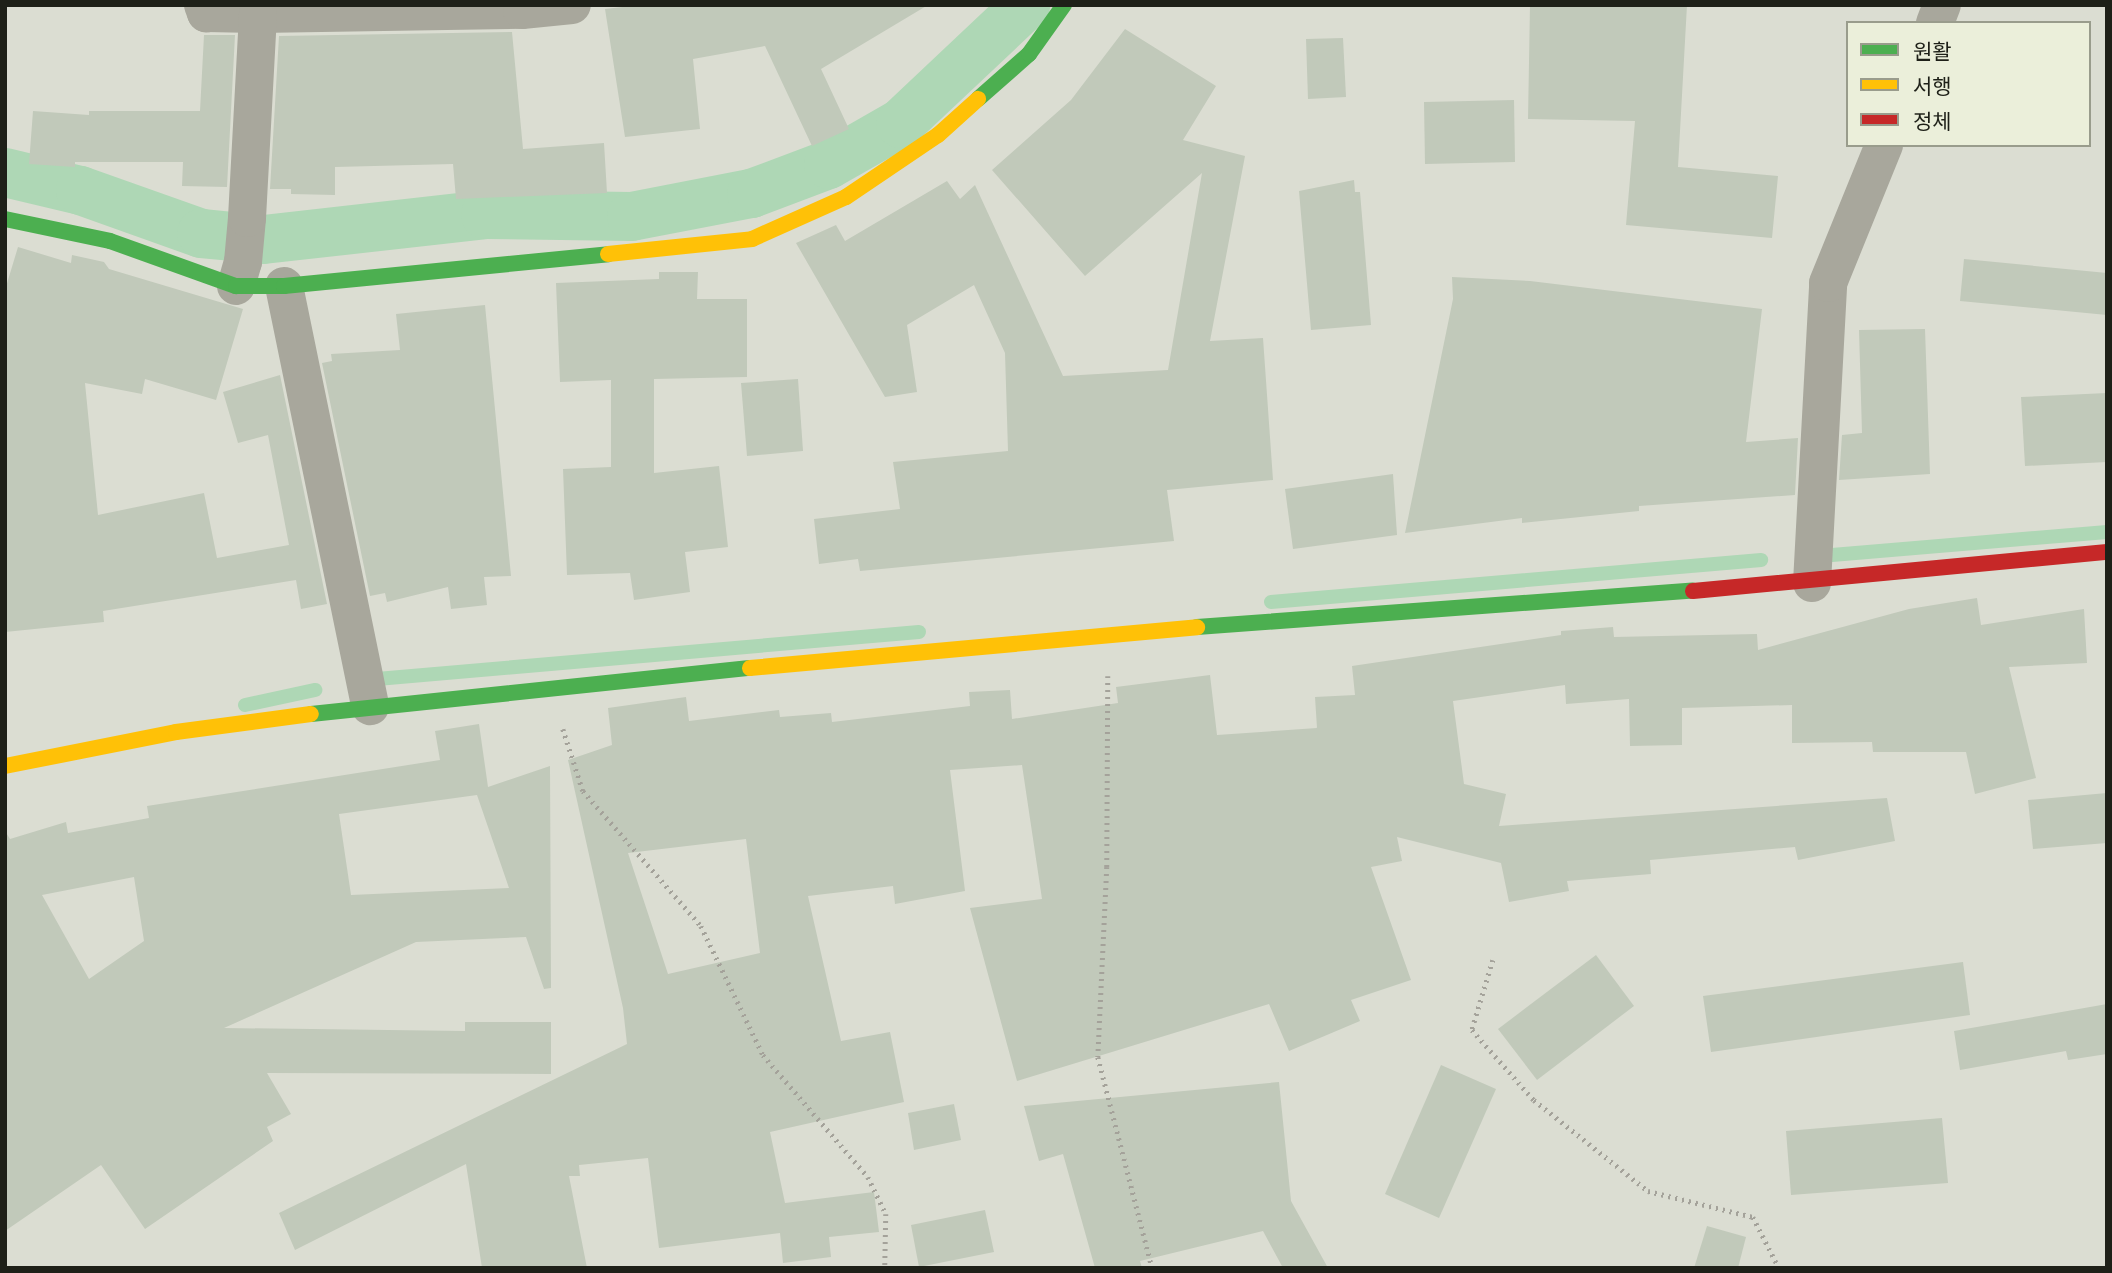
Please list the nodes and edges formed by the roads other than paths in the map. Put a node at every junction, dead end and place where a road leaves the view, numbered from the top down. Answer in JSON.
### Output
{"nodes":[{"id":1,"x":203,"y":5,"type":"edge"},
{"id":2,"x":572,"y":5,"type":"edge"},
{"id":3,"x":1064,"y":5,"type":"edge"},
{"id":4,"x":258,"y":14,"type":"junction"},
{"id":5,"x":1883,"y":147,"type":"edge"},
{"id":6,"x":5,"y":219,"type":"edge"},
{"id":7,"x":239,"y":274,"type":"junction"},
{"id":8,"x":284,"y":286,"type":"junction"},
{"id":9,"x":2107,"y":552,"type":"edge"},
{"id":10,"x":1812,"y":583,"type":"junction"},
{"id":11,"x":370,"y":706,"type":"junction"},
{"id":12,"x":5,"y":766,"type":"edge"}],
"edges":[{"from":1,"to":4,"type":"street"},
{"from":2,"to":4,"type":"street"},
{"from":3,"to":8,"type":"main road"},
{"from":4,"to":7,"type":"street"},
{"from":5,"to":10,"type":"street"},
{"from":6,"to":7,"type":"main road"},
{"from":7,"to":8,"type":"main road"},
{"from":8,"to":11,"type":"street"},
{"from":9,"to":10,"type":"main road"},
{"from":10,"to":11,"type":"main road"},
{"from":11,"to":12,"type":"main road"}]}
